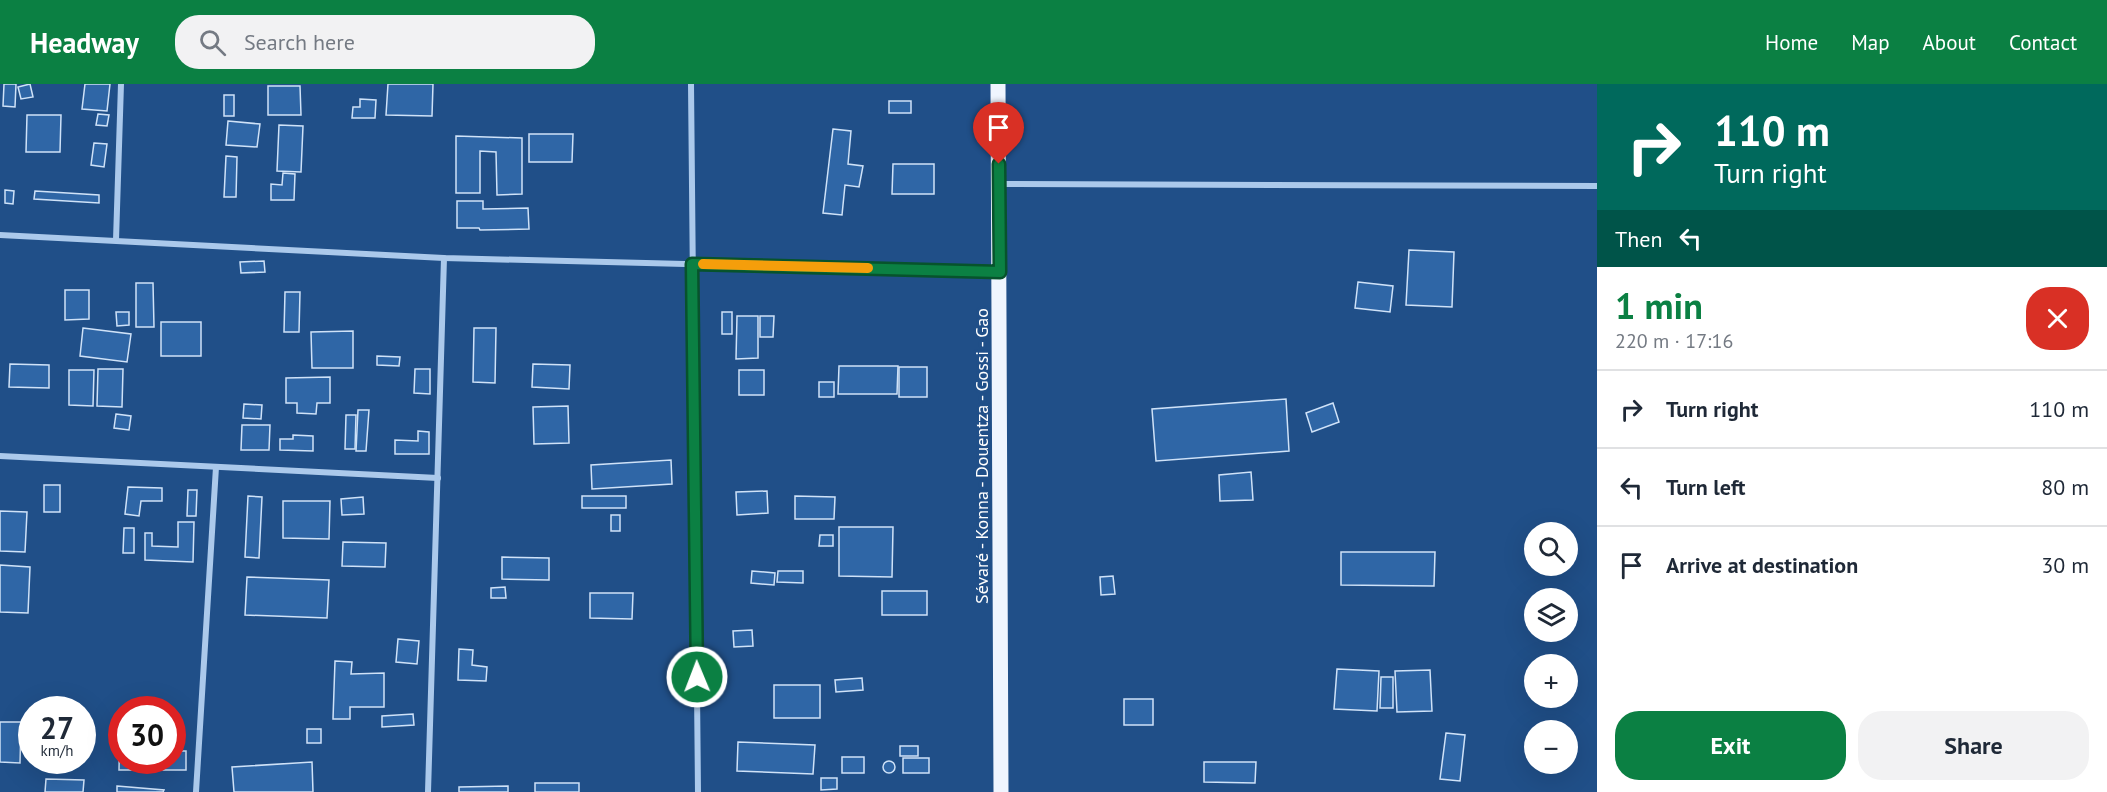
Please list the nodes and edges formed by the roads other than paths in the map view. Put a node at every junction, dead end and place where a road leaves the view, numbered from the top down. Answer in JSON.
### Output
{"nodes":[{"id":1,"x":121,"y":84,"type":"edge"},
{"id":2,"x":691,"y":84,"type":"edge"},
{"id":3,"x":998,"y":84,"type":"edge"},
{"id":4,"x":999,"y":184,"type":"junction"},
{"id":5,"x":1597,"y":186,"type":"edge"},
{"id":6,"x":0,"y":235,"type":"edge"},
{"id":7,"x":116,"y":240,"type":"junction"},
{"id":8,"x":444,"y":258,"type":"junction"},
{"id":9,"x":692,"y":264,"type":"junction"},
{"id":10,"x":1000,"y":272,"type":"junction"},
{"id":11,"x":0,"y":456,"type":"edge"},
{"id":12,"x":216,"y":467,"type":"junction"},
{"id":13,"x":438,"y":478,"type":"junction"},
{"id":14,"x":196,"y":792,"type":"edge"},
{"id":15,"x":428,"y":792,"type":"edge"},
{"id":16,"x":698,"y":792,"type":"edge"},
{"id":17,"x":1001,"y":792,"type":"edge"}],
"edges":[{"from":1,"to":7,"type":"street"},
{"from":2,"to":9,"type":"street"},
{"from":3,"to":4,"type":"main road","name":"Sévaré - Konna - Douentza - Gossi - Gao"},
{"from":4,"to":5,"type":"street"},
{"from":4,"to":10,"type":"main road","name":"Sévaré - Konna - Douentza - Gossi - Gao"},
{"from":6,"to":7,"type":"street"},
{"from":7,"to":8,"type":"street"},
{"from":8,"to":9,"type":"street"},
{"from":8,"to":13,"type":"street"},
{"from":9,"to":10,"type":"street"},
{"from":9,"to":16,"type":"street"},
{"from":10,"to":17,"type":"main road","name":"Sévaré - Konna - Douentza - Gossi - Gao"},
{"from":11,"to":12,"type":"street"},
{"from":12,"to":13,"type":"street"},
{"from":12,"to":14,"type":"street"},
{"from":13,"to":15,"type":"street"}]}
